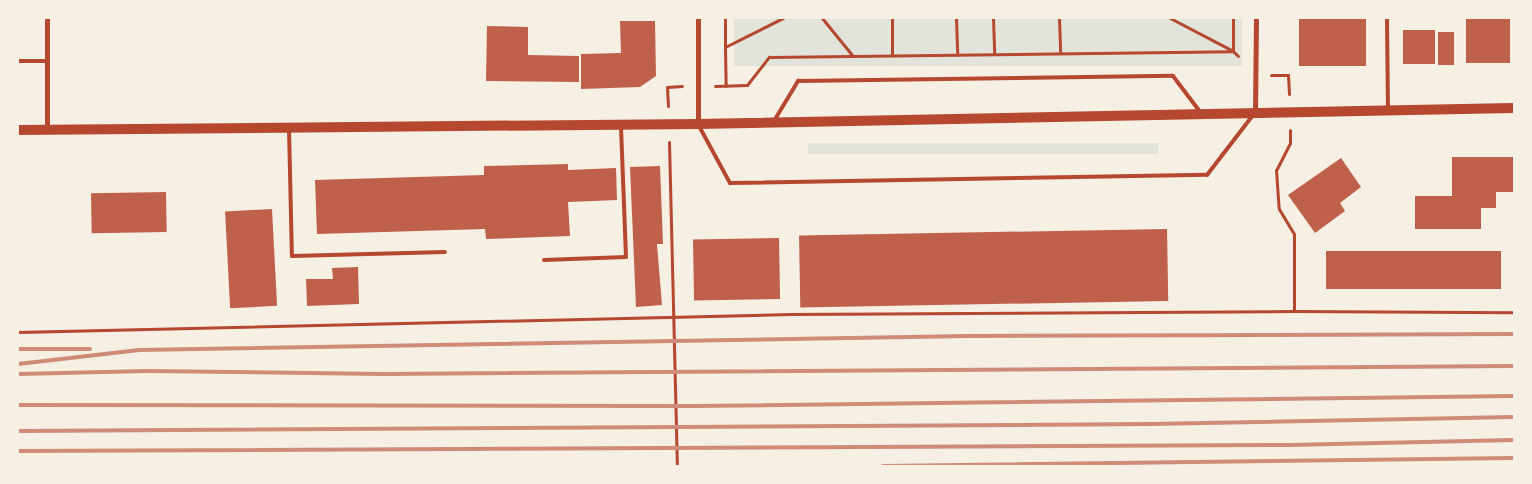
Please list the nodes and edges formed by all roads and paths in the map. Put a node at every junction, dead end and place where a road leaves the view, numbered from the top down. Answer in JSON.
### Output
{"nodes":[{"id":1,"x":47,"y":18,"type":"edge"},
{"id":2,"x":698,"y":18,"type":"edge"},
{"id":3,"x":725,"y":18,"type":"edge"},
{"id":4,"x":783,"y":18,"type":"edge"},
{"id":5,"x":822,"y":18,"type":"edge"},
{"id":6,"x":892,"y":18,"type":"edge"},
{"id":7,"x":956,"y":18,"type":"edge"},
{"id":8,"x":993,"y":18,"type":"edge"},
{"id":9,"x":1059,"y":18,"type":"edge"},
{"id":10,"x":1170,"y":18,"type":"edge"},
{"id":11,"x":1233,"y":18,"type":"edge"},
{"id":12,"x":1256,"y":18,"type":"edge"},
{"id":13,"x":1387,"y":18,"type":"edge"},
{"id":14,"x":725,"y":47,"type":"junction"},
{"id":15,"x":1233,"y":51,"type":"junction"},
{"id":16,"x":1060,"y":53,"type":"junction"},
{"id":17,"x":957,"y":54,"type":"junction"},
{"id":18,"x":994,"y":54,"type":"junction"},
{"id":19,"x":892,"y":55,"type":"junction"},
{"id":20,"x":852,"y":56,"type":"junction"},
{"id":21,"x":47,"y":61,"type":"junction"},
{"id":22,"x":18,"y":62,"type":"edge"},
{"id":23,"x":1255,"y":74,"type":"junction"},
{"id":24,"x":698,"y":86,"type":"junction"},
{"id":25,"x":726,"y":86,"type":"junction"},
{"id":26,"x":1514,"y":108,"type":"edge"},
{"id":27,"x":1388,"y":110,"type":"junction"},
{"id":28,"x":1255,"y":113,"type":"junction"},
{"id":29,"x":1289,"y":113,"type":"junction"},
{"id":30,"x":1202,"y":114,"type":"junction"},
{"id":31,"x":773,"y":122,"type":"junction"},
{"id":32,"x":621,"y":124,"type":"junction"},
{"id":33,"x":698,"y":124,"type":"junction"},
{"id":34,"x":289,"y":127,"type":"junction"},
{"id":35,"x":47,"y":129,"type":"junction"},
{"id":36,"x":18,"y":130,"type":"edge"},
{"id":37,"x":671,"y":211,"type":"dead end"},
{"id":38,"x":445,"y":252,"type":"dead end"},
{"id":39,"x":544,"y":260,"type":"dead end"},
{"id":40,"x":1294,"y":311,"type":"junction"},
{"id":41,"x":1514,"y":312,"type":"edge"},
{"id":42,"x":18,"y":332,"type":"edge"},
{"id":43,"x":677,"y":466,"type":"edge"}],
"edges":[{"from":1,"to":21,"type":"street"},
{"from":2,"to":24,"type":"street"},
{"from":3,"to":14,"type":"path"},
{"from":4,"to":14,"type":"path"},
{"from":5,"to":20,"type":"path"},
{"from":6,"to":19,"type":"path"},
{"from":7,"to":17,"type":"path"},
{"from":8,"to":18,"type":"path"},
{"from":9,"to":16,"type":"path"},
{"from":10,"to":15,"type":"path"},
{"from":11,"to":15,"type":"path"},
{"from":12,"to":23,"type":"street"},
{"from":13,"to":27,"type":"lane"},
{"from":14,"to":25,"type":"path"},
{"from":15,"to":16,"type":"path"},
{"from":15,"to":23,"type":"path"},
{"from":16,"to":18,"type":"path"},
{"from":17,"to":18,"type":"path"},
{"from":17,"to":19,"type":"path"},
{"from":19,"to":20,"type":"path"},
{"from":20,"to":25,"type":"path"},
{"from":21,"to":22,"type":"lane"},
{"from":21,"to":35,"type":"street"},
{"from":23,"to":28,"type":"street"},
{"from":23,"to":29,"type":"path"},
{"from":24,"to":25,"type":"path"},
{"from":24,"to":33,"type":"street"},
{"from":26,"to":27,"type":"main road"},
{"from":27,"to":29,"type":"main road"},
{"from":28,"to":29,"type":"main road"},
{"from":28,"to":30,"type":"main road"},
{"from":28,"to":33,"type":"lane"},
{"from":29,"to":40,"type":"path"},
{"from":30,"to":31,"type":"main road"},
{"from":30,"to":31,"type":"lane"},
{"from":31,"to":33,"type":"main road"},
{"from":32,"to":33,"type":"main road"},
{"from":32,"to":34,"type":"main road"},
{"from":32,"to":39,"type":"lane"},
{"from":34,"to":35,"type":"main road"},
{"from":34,"to":38,"type":"lane"},
{"from":35,"to":36,"type":"main road"},
{"from":37,"to":43,"type":"path"},
{"from":40,"to":41,"type":"path"},
{"from":40,"to":42,"type":"path"}]}
